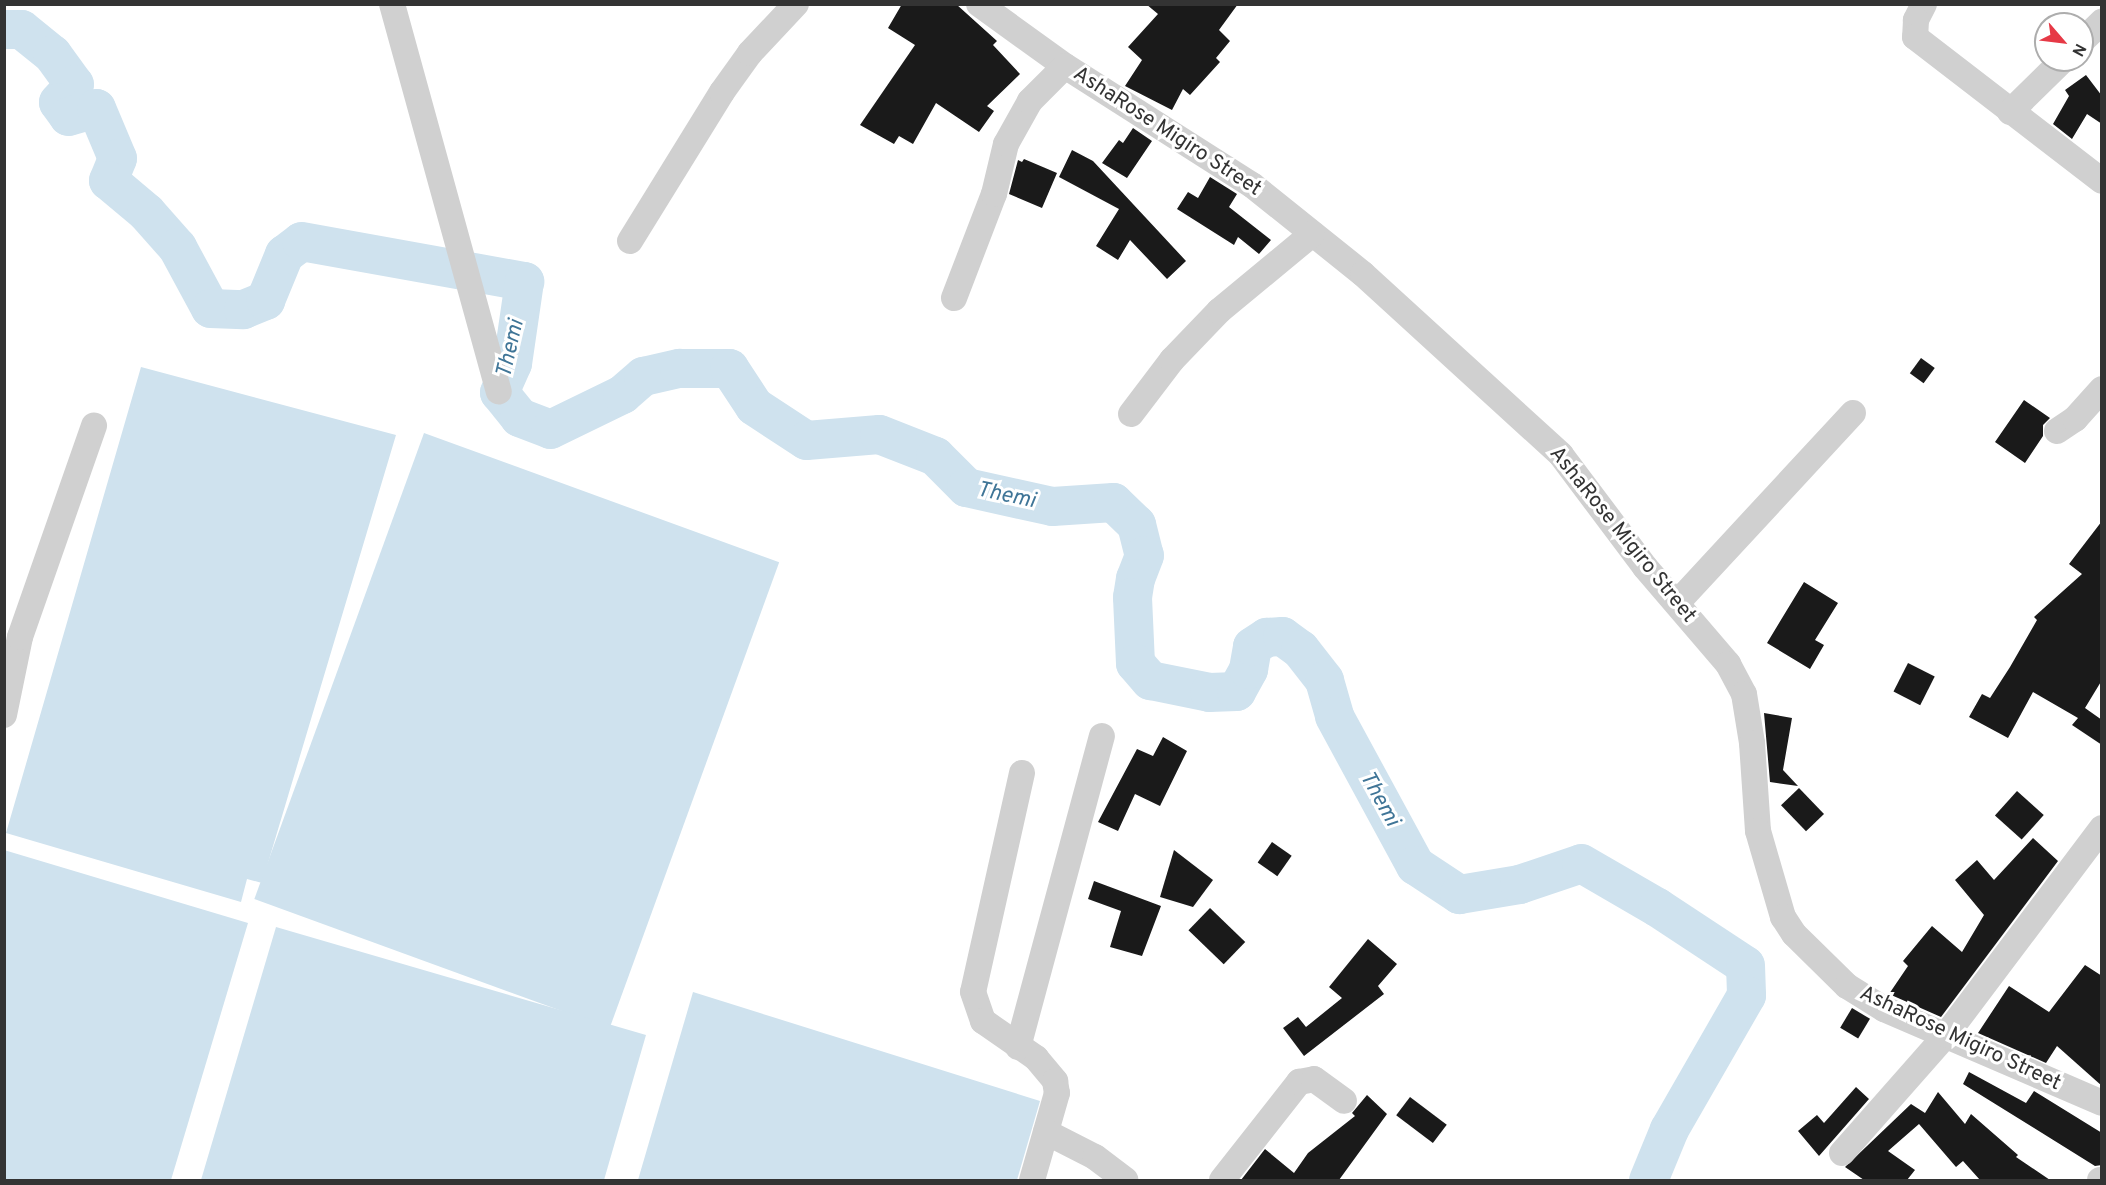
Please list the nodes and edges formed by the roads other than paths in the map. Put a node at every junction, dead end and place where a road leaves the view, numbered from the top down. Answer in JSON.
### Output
{"nodes":[{"id":1,"x":392,"y":4,"type":"edge"},
{"id":2,"x":796,"y":4,"type":"edge"},
{"id":3,"x":979,"y":4,"type":"edge"},
{"id":4,"x":1924,"y":4,"type":"edge"},
{"id":5,"x":1065,"y":66,"type":"junction"},
{"id":6,"x":2051,"y":72,"type":"edge"},
{"id":7,"x":2010,"y":112,"type":"junction"},
{"id":8,"x":2102,"y":181,"type":"edge"},
{"id":9,"x":1312,"y":234,"type":"junction"},
{"id":10,"x":630,"y":241,"type":"dead end"},
{"id":11,"x":954,"y":298,"type":"dead end"},
{"id":12,"x":2102,"y":389,"type":"edge"},
{"id":13,"x":500,"y":392,"type":"dead end"},
{"id":14,"x":1852,"y":413,"type":"dead end"},
{"id":15,"x":1131,"y":414,"type":"dead end"},
{"id":16,"x":94,"y":426,"type":"dead end"},
{"id":17,"x":2057,"y":431,"type":"dead end"},
{"id":18,"x":1677,"y":603,"type":"junction"},
{"id":19,"x":5,"y":709,"type":"edge"},
{"id":20,"x":1102,"y":736,"type":"dead end"},
{"id":21,"x":1022,"y":773,"type":"dead end"},
{"id":22,"x":2102,"y":828,"type":"edge"},
{"id":23,"x":1946,"y":1035,"type":"junction"},
{"id":24,"x":1018,"y":1047,"type":"junction"},
{"id":25,"x":1344,"y":1101,"type":"dead end"},
{"id":26,"x":2102,"y":1103,"type":"edge"},
{"id":27,"x":1046,"y":1132,"type":"junction"},
{"id":28,"x":1842,"y":1153,"type":"dead end"},
{"id":29,"x":1032,"y":1180,"type":"edge"},
{"id":30,"x":1125,"y":1180,"type":"edge"},
{"id":31,"x":1222,"y":1180,"type":"edge"}],
"edges":[{"from":1,"to":13,"type":"street"},
{"from":2,"to":10,"type":"street"},
{"from":3,"to":5,"type":"street","name":"AshaRose Migiro Street"},
{"from":4,"to":7,"type":"street"},
{"from":5,"to":9,"type":"street","name":"AshaRose Migiro Street"},
{"from":5,"to":11,"type":"street"},
{"from":6,"to":7,"type":"street"},
{"from":7,"to":8,"type":"street"},
{"from":9,"to":15,"type":"street"},
{"from":9,"to":18,"type":"street","name":"AshaRose Migiro Street"},
{"from":12,"to":17,"type":"street"},
{"from":14,"to":18,"type":"street"},
{"from":16,"to":19,"type":"street"},
{"from":18,"to":23,"type":"street","name":"AshaRose Migiro Street"},
{"from":20,"to":24,"type":"street"},
{"from":21,"to":24,"type":"street"},
{"from":22,"to":23,"type":"street"},
{"from":23,"to":26,"type":"street","name":"AshaRose Migiro Street"},
{"from":23,"to":28,"type":"street"},
{"from":24,"to":27,"type":"street"},
{"from":25,"to":31,"type":"street"},
{"from":27,"to":29,"type":"street"},
{"from":27,"to":30,"type":"street"}]}
